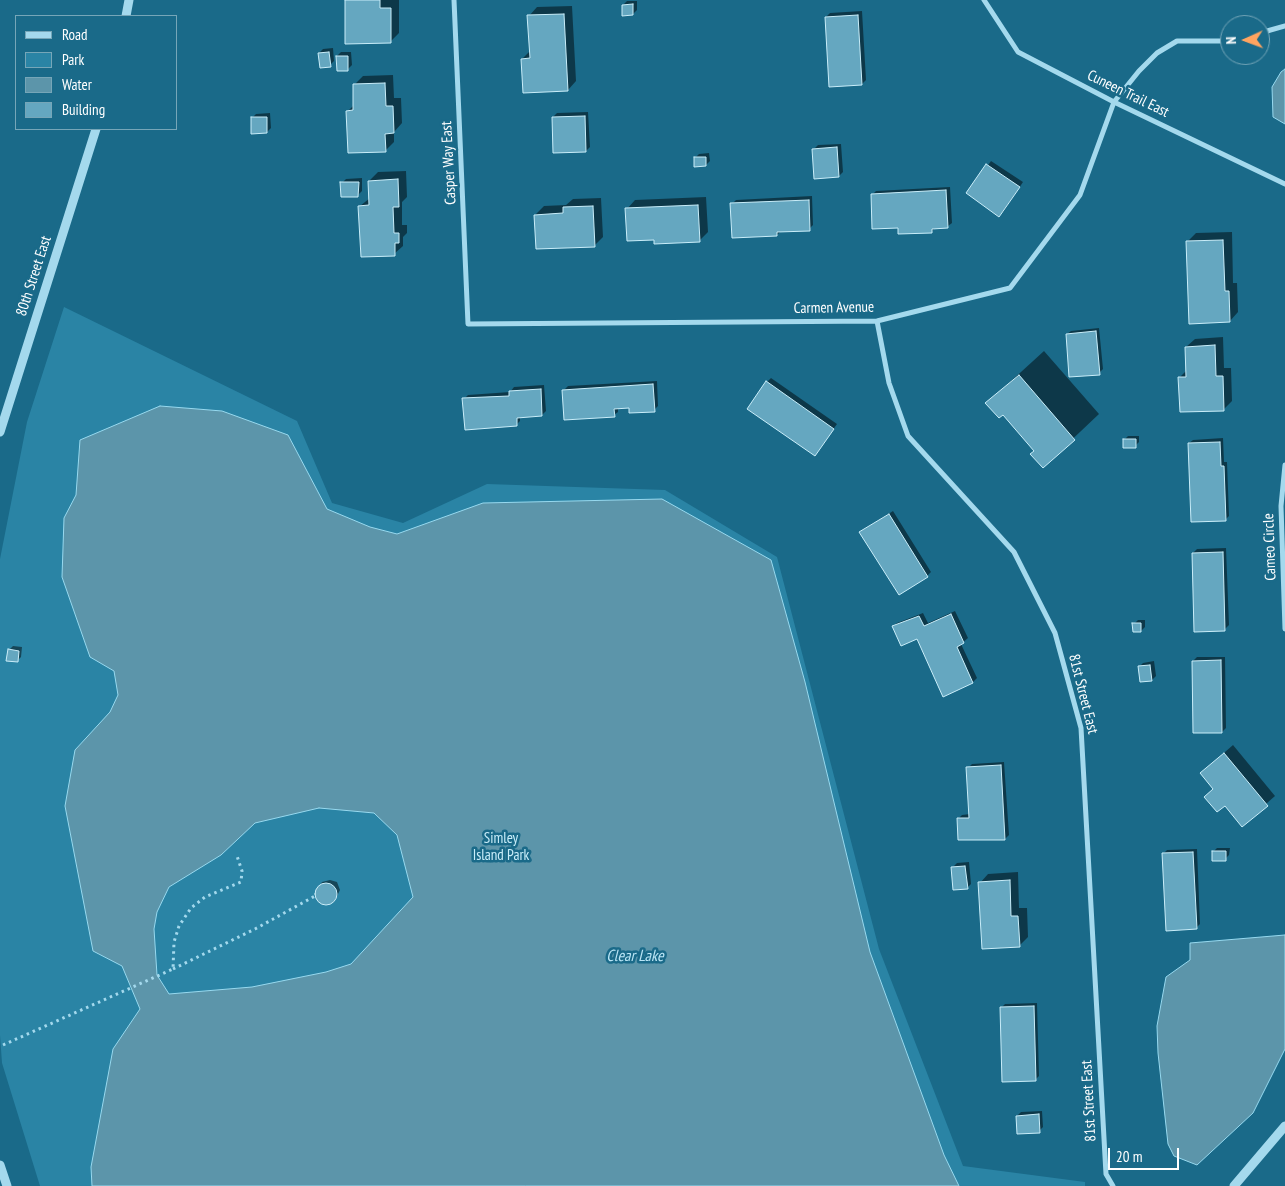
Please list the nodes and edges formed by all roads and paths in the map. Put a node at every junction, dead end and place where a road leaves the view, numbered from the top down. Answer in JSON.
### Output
{"nodes":[{"id":1,"x":129,"y":0,"type":"edge"},
{"id":2,"x":454,"y":0,"type":"edge"},
{"id":3,"x":984,"y":0,"type":"edge"},
{"id":4,"x":126,"y":15,"type":"edge"},
{"id":5,"x":1285,"y":26,"type":"edge"},
{"id":6,"x":1270,"y":30,"type":"edge"},
{"id":7,"x":1220,"y":41,"type":"edge"},
{"id":8,"x":1114,"y":102,"type":"junction"},
{"id":9,"x":96,"y":130,"type":"edge"},
{"id":10,"x":1285,"y":184,"type":"edge"},
{"id":11,"x":877,"y":321,"type":"junction"},
{"id":12,"x":468,"y":324,"type":"joint"},
{"id":13,"x":0,"y":432,"type":"edge"},
{"id":14,"x":1285,"y":465,"type":"edge"},
{"id":15,"x":1285,"y":629,"type":"edge"},
{"id":16,"x":237,"y":856,"type":"dead end"},
{"id":17,"x":315,"y":896,"type":"dead end"},
{"id":18,"x":173,"y":969,"type":"junction"},
{"id":19,"x":3,"y":1045,"type":"dead end"},
{"id":20,"x":1285,"y":1126,"type":"edge"},
{"id":21,"x":0,"y":1165,"type":"edge"},
{"id":22,"x":7,"y":1186,"type":"edge"},
{"id":23,"x":1113,"y":1186,"type":"edge"},
{"id":24,"x":1234,"y":1186,"type":"edge"}],
"edges":[{"from":1,"to":4,"type":"street"},
{"from":2,"to":12,"type":"street","name":"Casper Way East"},
{"from":3,"to":8,"type":"street","name":"Cuneen Trail East"},
{"from":5,"to":6,"type":"street"},
{"from":7,"to":8,"type":"street","name":"Carmen Avenue"},
{"from":8,"to":10,"type":"street","name":"Cuneen Trail East"},
{"from":8,"to":11,"type":"street","name":"Carmen Avenue"},
{"from":9,"to":13,"type":"street","name":"80th Street East"},
{"from":11,"to":12,"type":"street","name":"Carmen Avenue"},
{"from":11,"to":23,"type":"street","name":"81st Street East"},
{"from":14,"to":15,"type":"street","name":"Cameo Circle"},
{"from":16,"to":18,"type":"path"},
{"from":17,"to":18,"type":"path"},
{"from":18,"to":19,"type":"path"},
{"from":20,"to":24,"type":"street"},
{"from":21,"to":22,"type":"street"}]}
